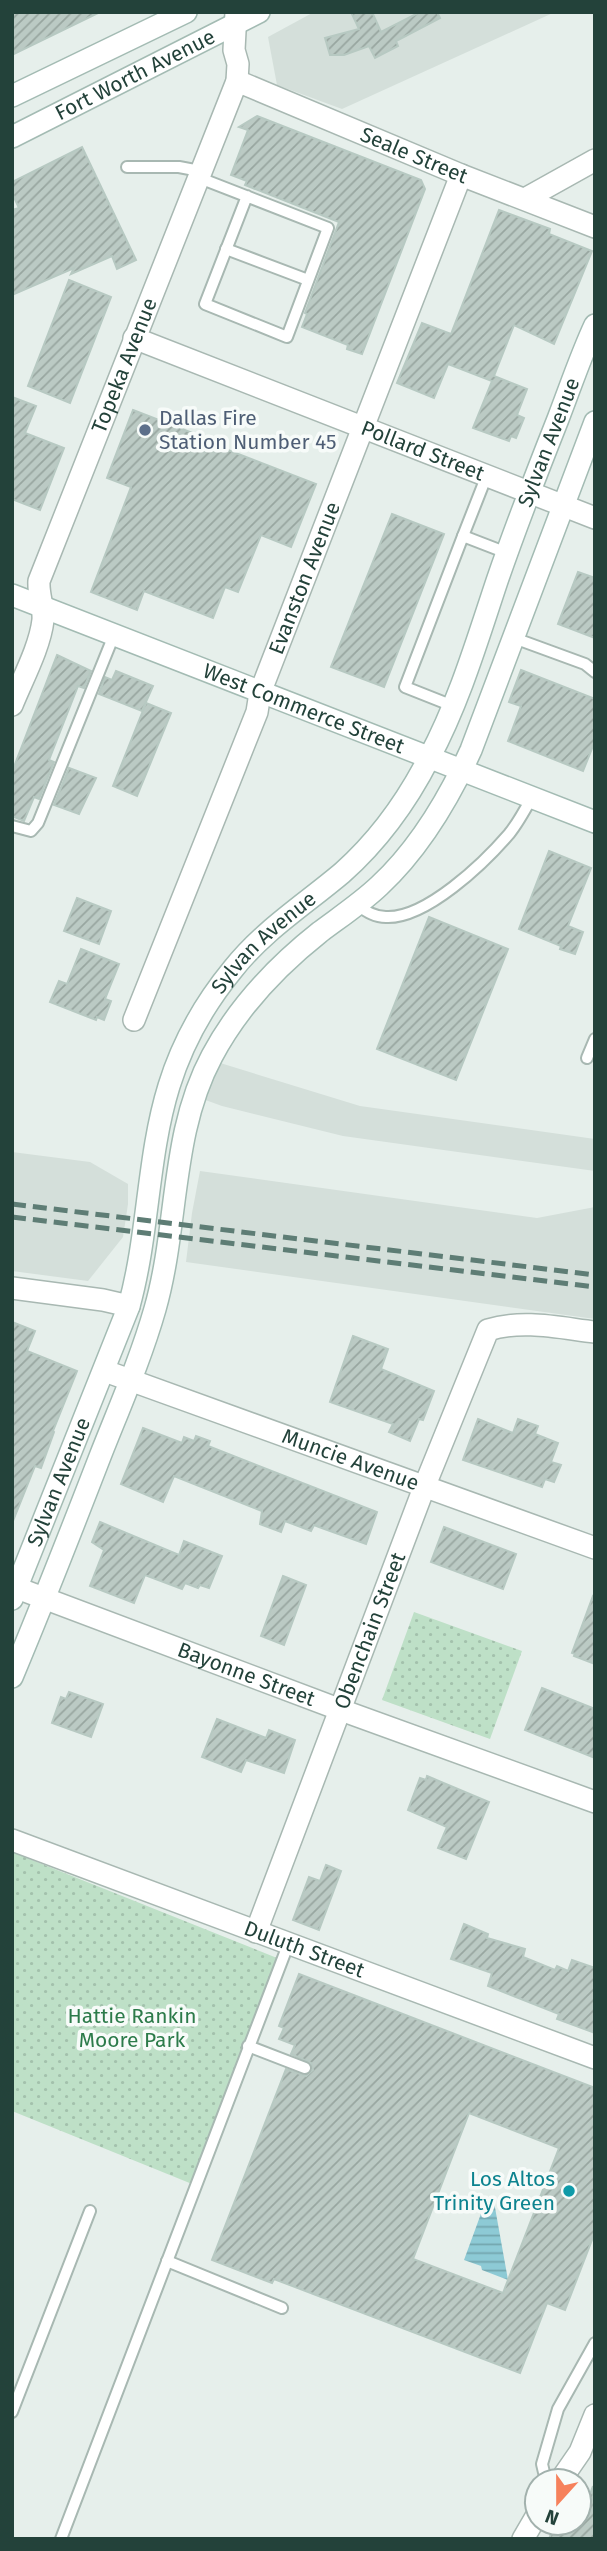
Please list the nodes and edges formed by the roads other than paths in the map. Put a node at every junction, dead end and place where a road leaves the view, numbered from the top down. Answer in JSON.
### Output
{"nodes":[{"id":1,"x":186,"y":12,"type":"edge"},
{"id":2,"x":260,"y":12,"type":"edge"},
{"id":3,"x":236,"y":18,"type":"edge"},
{"id":4,"x":237,"y":81,"type":"junction"},
{"id":5,"x":12,"y":96,"type":"edge"},
{"id":6,"x":12,"y":136,"type":"edge"},
{"id":7,"x":595,"y":160,"type":"edge"},
{"id":8,"x":127,"y":167,"type":"dead end"},
{"id":9,"x":199,"y":174,"type":"junction"},
{"id":10,"x":461,"y":175,"type":"junction"},
{"id":11,"x":247,"y":196,"type":"junction"},
{"id":12,"x":525,"y":199,"type":"junction"},
{"id":13,"x":595,"y":227,"type":"edge"},
{"id":14,"x":226,"y":249,"type":"junction"},
{"id":15,"x":308,"y":280,"type":"junction"},
{"id":16,"x":595,"y":325,"type":"edge"},
{"id":17,"x":134,"y":338,"type":"junction"},
{"id":18,"x":595,"y":422,"type":"edge"},
{"id":19,"x":361,"y":429,"type":"junction"},
{"id":20,"x":487,"y":475,"type":"junction"},
{"id":21,"x":530,"y":491,"type":"junction"},
{"id":22,"x":564,"y":505,"type":"junction"},
{"id":23,"x":595,"y":519,"type":"edge"},
{"id":24,"x":463,"y":537,"type":"junction"},
{"id":25,"x":506,"y":553,"type":"junction"},
{"id":26,"x":12,"y":595,"type":"edge"},
{"id":27,"x":42,"y":606,"type":"junction"},
{"id":28,"x":114,"y":635,"type":"junction"},
{"id":29,"x":514,"y":638,"type":"junction"},
{"id":30,"x":595,"y":671,"type":"edge"},
{"id":31,"x":260,"y":693,"type":"junction"},
{"id":32,"x":12,"y":705,"type":"edge"},
{"id":33,"x":453,"y":706,"type":"junction"},
{"id":34,"x":430,"y":757,"type":"junction"},
{"id":35,"x":462,"y":770,"type":"junction"},
{"id":36,"x":531,"y":797,"type":"junction"},
{"id":37,"x":595,"y":822,"type":"edge"},
{"id":38,"x":12,"y":826,"type":"edge"},
{"id":39,"x":356,"y":905,"type":"junction"},
{"id":40,"x":134,"y":1020,"type":"dead end"},
{"id":41,"x":595,"y":1040,"type":"edge"},
{"id":42,"x":587,"y":1058,"type":"dead end"},
{"id":43,"x":12,"y":1288,"type":"edge"},
{"id":44,"x":129,"y":1306,"type":"junction"},
{"id":45,"x":595,"y":1332,"type":"edge"},
{"id":46,"x":105,"y":1371,"type":"junction"},
{"id":47,"x":130,"y":1380,"type":"junction"},
{"id":48,"x":425,"y":1485,"type":"junction"},
{"id":49,"x":595,"y":1548,"type":"edge"},
{"id":50,"x":15,"y":1593,"type":"edge"},
{"id":51,"x":45,"y":1598,"type":"junction"},
{"id":52,"x":12,"y":1677,"type":"edge"},
{"id":53,"x":341,"y":1710,"type":"junction"},
{"id":54,"x":595,"y":1802,"type":"edge"},
{"id":55,"x":12,"y":1839,"type":"edge"},
{"id":56,"x":256,"y":1932,"type":"junction"},
{"id":57,"x":288,"y":1945,"type":"junction"},
{"id":58,"x":248,"y":2046,"type":"junction"},
{"id":59,"x":595,"y":2058,"type":"edge"},
{"id":60,"x":305,"y":2068,"type":"dead end"},
{"id":61,"x":90,"y":2211,"type":"dead end"},
{"id":62,"x":167,"y":2261,"type":"junction"},
{"id":63,"x":282,"y":2308,"type":"dead end"},
{"id":64,"x":595,"y":2343,"type":"edge"},
{"id":65,"x":12,"y":2413,"type":"edge"},
{"id":66,"x":593,"y":2426,"type":"edge"},
{"id":67,"x":543,"y":2467,"type":"edge"},
{"id":68,"x":570,"y":2467,"type":"edge"},
{"id":69,"x":61,"y":2539,"type":"edge"}],
"edges":[{"from":1,"to":5,"type":"street","name":"Fort Worth Avenue"},
{"from":2,"to":3,"type":"street","name":"Fort Worth Avenue"},
{"from":3,"to":4,"type":"street","name":"Topeka Avenue"},
{"from":3,"to":6,"type":"street","name":"Fort Worth Avenue"},
{"from":4,"to":9,"type":"street","name":"Topeka Avenue"},
{"from":4,"to":10,"type":"street","name":"Seale Street"},
{"from":7,"to":12,"type":"street"},
{"from":8,"to":9,"type":"lane"},
{"from":9,"to":11,"type":"lane"},
{"from":9,"to":17,"type":"street","name":"Topeka Avenue"},
{"from":10,"to":12,"type":"street","name":"Seale Street"},
{"from":10,"to":19,"type":"street","name":"Evanston Avenue"},
{"from":11,"to":14,"type":"lane"},
{"from":11,"to":15,"type":"lane"},
{"from":12,"to":13,"type":"street","name":"Seale Street"},
{"from":14,"to":15,"type":"lane"},
{"from":14,"to":15,"type":"lane"},
{"from":16,"to":21,"type":"street","name":"Sylvan Avenue"},
{"from":17,"to":19,"type":"street","name":"Pollard Street"},
{"from":17,"to":27,"type":"street","name":"Topeka Avenue"},
{"from":18,"to":22,"type":"street","name":"Sylvan Avenue"},
{"from":19,"to":20,"type":"street","name":"Pollard Street"},
{"from":19,"to":31,"type":"street","name":"Evanston Avenue"},
{"from":20,"to":21,"type":"street","name":"Pollard Street"},
{"from":20,"to":24,"type":"lane"},
{"from":21,"to":22,"type":"street","name":"Pollard Street"},
{"from":21,"to":25,"type":"street","name":"Sylvan Avenue"},
{"from":22,"to":23,"type":"street","name":"Pollard Street"},
{"from":22,"to":29,"type":"street","name":"Sylvan Avenue"},
{"from":24,"to":25,"type":"lane"},
{"from":24,"to":33,"type":"lane"},
{"from":25,"to":33,"type":"street","name":"Sylvan Avenue"},
{"from":26,"to":27,"type":"street","name":"West Commerce Street"},
{"from":27,"to":28,"type":"street","name":"West Commerce Street"},
{"from":27,"to":32,"type":"street","name":"Topeka Avenue"},
{"from":28,"to":31,"type":"street","name":"West Commerce Street"},
{"from":28,"to":38,"type":"lane"},
{"from":29,"to":30,"type":"lane"},
{"from":29,"to":35,"type":"street","name":"Sylvan Avenue"},
{"from":31,"to":34,"type":"street","name":"West Commerce Street"},
{"from":31,"to":40,"type":"street","name":"Evanston Avenue"},
{"from":33,"to":34,"type":"street","name":"Sylvan Avenue"},
{"from":34,"to":35,"type":"street","name":"West Commerce Street"},
{"from":34,"to":44,"type":"street","name":"Sylvan Avenue"},
{"from":35,"to":36,"type":"street","name":"West Commerce Street"},
{"from":35,"to":39,"type":"street","name":"Sylvan Avenue"},
{"from":36,"to":37,"type":"street","name":"West Commerce Street"},
{"from":36,"to":39,"type":"lane"},
{"from":39,"to":47,"type":"street","name":"Sylvan Avenue"},
{"from":41,"to":42,"type":"lane"},
{"from":43,"to":44,"type":"street"},
{"from":44,"to":46,"type":"street","name":"Sylvan Avenue"},
{"from":45,"to":48,"type":"street","name":"Obenchain Street"},
{"from":46,"to":47,"type":"street","name":"Muncie Avenue"},
{"from":46,"to":50,"type":"street","name":"Sylvan Avenue"},
{"from":47,"to":48,"type":"street","name":"Muncie Avenue"},
{"from":47,"to":51,"type":"street","name":"Sylvan Avenue"},
{"from":48,"to":49,"type":"street","name":"Muncie Avenue"},
{"from":48,"to":53,"type":"street","name":"Obenchain Street"},
{"from":50,"to":51,"type":"street","name":"Bayonne Street"},
{"from":51,"to":52,"type":"street","name":"Sylvan Avenue"},
{"from":51,"to":53,"type":"street","name":"Bayonne Street"},
{"from":53,"to":54,"type":"street","name":"Bayonne Street"},
{"from":53,"to":56,"type":"street","name":"Obenchain Street"},
{"from":55,"to":56,"type":"street","name":"Duluth Street"},
{"from":56,"to":57,"type":"street","name":"Duluth Street"},
{"from":57,"to":58,"type":"lane"},
{"from":57,"to":59,"type":"street","name":"Duluth Street"},
{"from":58,"to":60,"type":"lane"},
{"from":58,"to":62,"type":"lane"},
{"from":61,"to":65,"type":"lane"},
{"from":62,"to":63,"type":"lane"},
{"from":62,"to":69,"type":"lane"},
{"from":64,"to":67,"type":"lane"},
{"from":66,"to":68,"type":"street"}]}
